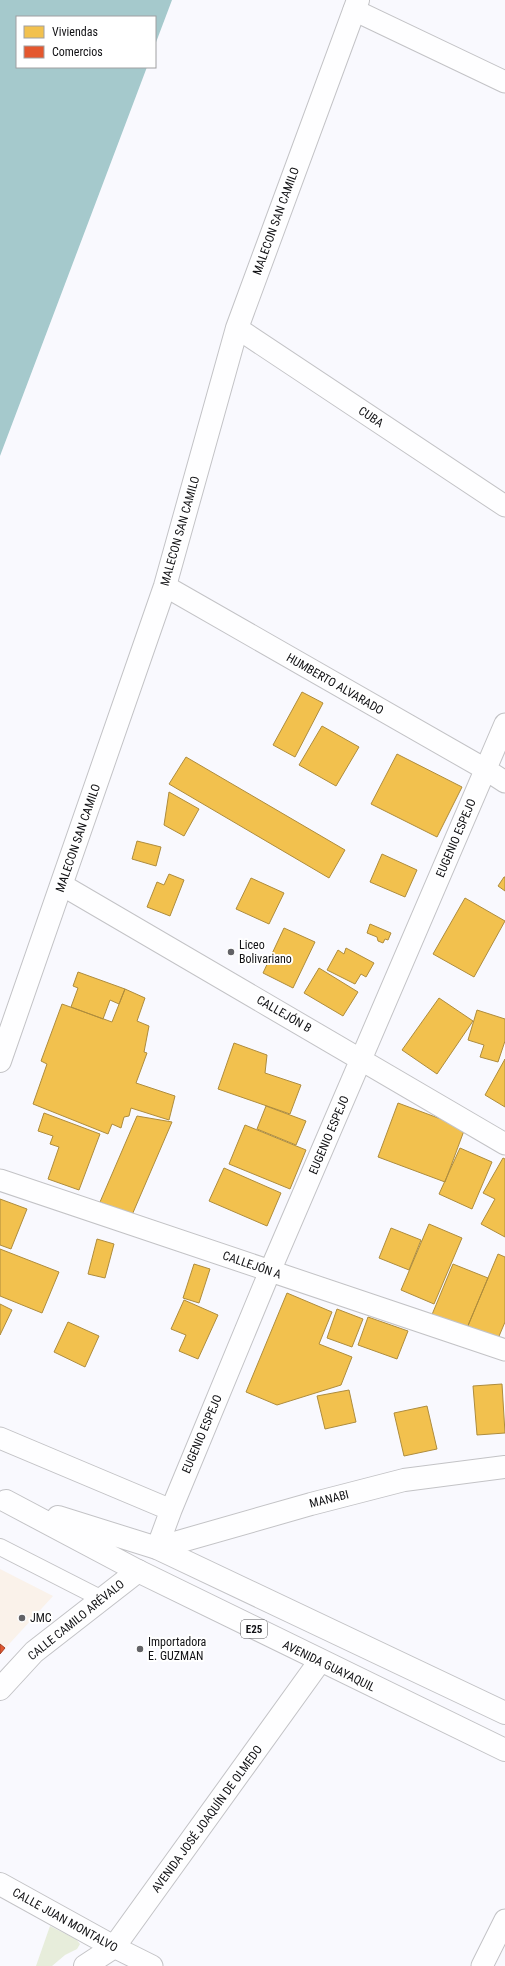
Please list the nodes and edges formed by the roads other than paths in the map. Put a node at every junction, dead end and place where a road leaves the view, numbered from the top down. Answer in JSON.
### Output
{"nodes":[{"id":1,"x":356,"y":5,"type":"edge"},
{"id":2,"x":505,"y":82,"type":"edge"},
{"id":3,"x":237,"y":328,"type":"junction"},
{"id":4,"x":505,"y":506,"type":"edge"},
{"id":5,"x":165,"y":586,"type":"junction"},
{"id":6,"x":505,"y":724,"type":"edge"},
{"id":7,"x":485,"y":769,"type":"junction"},
{"id":8,"x":505,"y":782,"type":"edge"},
{"id":9,"x":62,"y":885,"type":"junction"},
{"id":10,"x":362,"y":1060,"type":"junction"},
{"id":11,"x":0,"y":1061,"type":"edge"},
{"id":12,"x":505,"y":1144,"type":"edge"},
{"id":13,"x":0,"y":1180,"type":"edge"},
{"id":14,"x":270,"y":1271,"type":"junction"},
{"id":15,"x":505,"y":1350,"type":"edge"},
{"id":16,"x":0,"y":1438,"type":"edge"},
{"id":17,"x":505,"y":1466,"type":"edge"},
{"id":18,"x":3,"y":1500,"type":"edge"},
{"id":19,"x":171,"y":1510,"type":"junction"},
{"id":20,"x":0,"y":1547,"type":"edge"},
{"id":21,"x":157,"y":1548,"type":"junction"},
{"id":22,"x":138,"y":1571,"type":"junction"},
{"id":23,"x":102,"y":1599,"type":"junction"},
{"id":24,"x":320,"y":1662,"type":"junction"},
{"id":25,"x":0,"y":1689,"type":"edge"},
{"id":26,"x":505,"y":1713,"type":"edge"},
{"id":27,"x":505,"y":1750,"type":"edge"},
{"id":28,"x":0,"y":1884,"type":"edge"},
{"id":29,"x":505,"y":1920,"type":"edge"},
{"id":30,"x":114,"y":1947,"type":"junction"},
{"id":31,"x":85,"y":1966,"type":"edge"},
{"id":32,"x":152,"y":1966,"type":"edge"},
{"id":33,"x":482,"y":1966,"type":"edge"}],
"edges":[{"from":1,"to":2,"type":"street"},
{"from":1,"to":3,"type":"main road","name":"MALECON SAN CAMILO"},
{"from":3,"to":4,"type":"street","name":"CUBA"},
{"from":3,"to":5,"type":"main road","name":"MALECON SAN CAMILO"},
{"from":5,"to":7,"type":"street","name":"HUMBERTO ALVARADO"},
{"from":5,"to":9,"type":"main road","name":"MALECON SAN CAMILO"},
{"from":6,"to":7,"type":"street","name":"EUGENIO ESPEJO"},
{"from":7,"to":8,"type":"street","name":"HUMBERTO ALVARADO"},
{"from":7,"to":10,"type":"street","name":"EUGENIO ESPEJO"},
{"from":9,"to":10,"type":"street","name":"CALLEJÓN B"},
{"from":9,"to":11,"type":"main road","name":"MALECON SAN CAMILO"},
{"from":10,"to":12,"type":"street","name":"CALLEJÓN B"},
{"from":10,"to":14,"type":"street","name":"EUGENIO ESPEJO"},
{"from":13,"to":14,"type":"street","name":"CALLEJÓN A"},
{"from":14,"to":15,"type":"street","name":"CALLEJÓN A"},
{"from":14,"to":19,"type":"street","name":"EUGENIO ESPEJO"},
{"from":16,"to":19,"type":"street"},
{"from":17,"to":21,"type":"main road","name":"MANABI"},
{"from":18,"to":21,"type":"main road","name":"AVENIDA GUAYAQUIL","number":"E25"},
{"from":18,"to":22,"type":"main road","name":"AVENIDA GUAYAQUIL","number":"E25"},
{"from":19,"to":21,"type":"street","name":"EUGENIO ESPEJO"},
{"from":20,"to":23,"type":"street"},
{"from":21,"to":26,"type":"main road","name":"AVENIDA GUAYAQUIL","number":"E25"},
{"from":22,"to":23,"type":"main road","name":"CALLE CAMILO ARÉVALO"},
{"from":22,"to":24,"type":"main road","name":"AVENIDA GUAYAQUIL","number":"E25"},
{"from":23,"to":25,"type":"main road","name":"CALLE CAMILO ARÉVALO"},
{"from":24,"to":27,"type":"main road","name":"AVENIDA GUAYAQUIL","number":"E25"},
{"from":24,"to":30,"type":"main road","name":"AVENIDA JOSÉ JOAQUÍN DE OLMEDO"},
{"from":28,"to":30,"type":"main road","name":"CALLE JUAN MONTALVO"},
{"from":29,"to":33,"type":"street"},
{"from":30,"to":31,"type":"main road","name":"AVENIDA JOSÉ JOAQUÍN DE OLMEDO"},
{"from":30,"to":32,"type":"street","name":"CALLE JUAN MONTALVO"}]}
